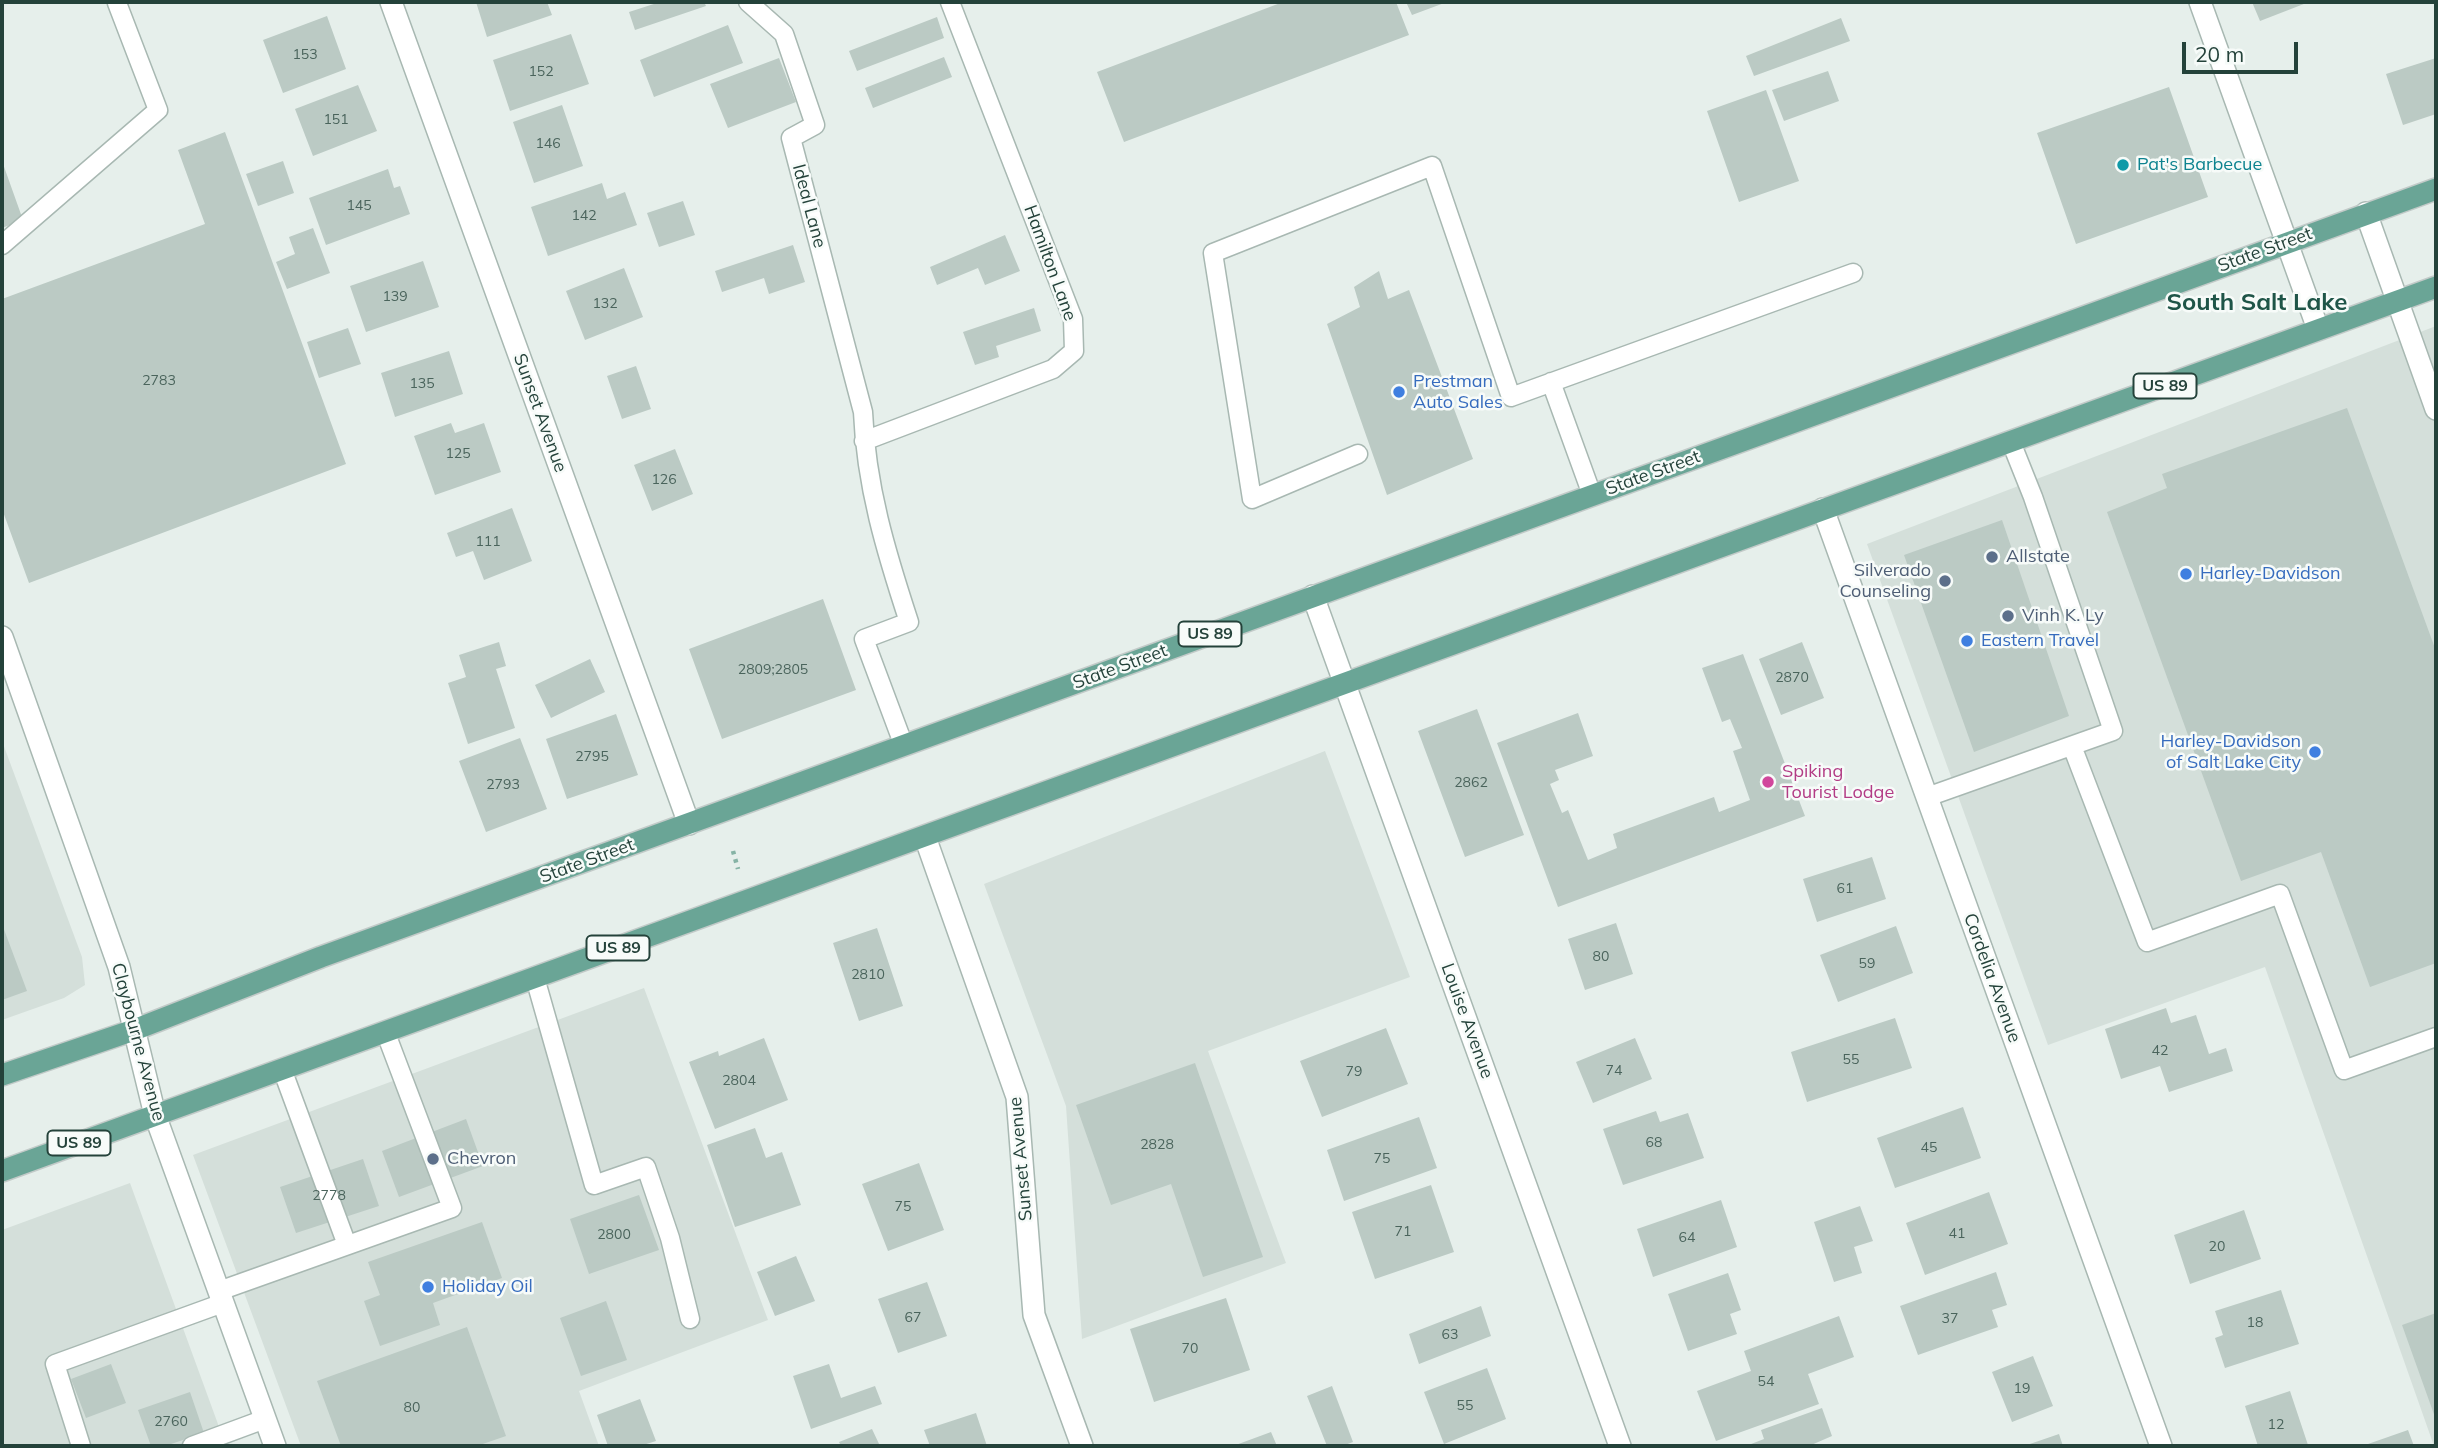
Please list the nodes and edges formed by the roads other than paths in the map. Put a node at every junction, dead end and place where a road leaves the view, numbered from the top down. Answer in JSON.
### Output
{"nodes":[{"id":1,"x":391,"y":2,"type":"edge"},
{"id":2,"x":748,"y":2,"type":"edge"},
{"id":3,"x":950,"y":2,"type":"edge"},
{"id":4,"x":2200,"y":2,"type":"edge"},
{"id":5,"x":117,"y":3,"type":"edge"},
{"id":6,"x":2436,"y":189,"type":"edge"},
{"id":7,"x":2366,"y":213,"type":"junction"},
{"id":8,"x":2287,"y":242,"type":"junction"},
{"id":9,"x":2,"y":246,"type":"edge"},
{"id":10,"x":1853,"y":273,"type":"dead end"},
{"id":11,"x":2436,"y":287,"type":"edge"},
{"id":12,"x":2397,"y":301,"type":"junction"},
{"id":13,"x":2318,"y":329,"type":"junction"},
{"id":14,"x":1551,"y":383,"type":"junction"},
{"id":15,"x":2436,"y":409,"type":"edge"},
{"id":16,"x":864,"y":441,"type":"junction"},
{"id":17,"x":2011,"y":442,"type":"junction"},
{"id":18,"x":1358,"y":454,"type":"dead end"},
{"id":19,"x":1592,"y":495,"type":"junction"},
{"id":20,"x":1823,"y":509,"type":"junction"},
{"id":21,"x":1313,"y":596,"type":"junction"},
{"id":22,"x":2,"y":637,"type":"edge"},
{"id":23,"x":6,"y":660,"type":"edge"},
{"id":24,"x":1345,"y":684,"type":"junction"},
{"id":25,"x":904,"y":746,"type":"junction"},
{"id":26,"x":2072,"y":746,"type":"junction"},
{"id":27,"x":1927,"y":797,"type":"junction"},
{"id":28,"x":690,"y":824,"type":"junction"},
{"id":29,"x":925,"y":837,"type":"junction"},
{"id":30,"x":535,"y":978,"type":"junction"},
{"id":31,"x":134,"y":1030,"type":"junction"},
{"id":32,"x":385,"y":1031,"type":"junction"},
{"id":33,"x":2436,"y":1037,"type":"edge"},
{"id":34,"x":282,"y":1069,"type":"junction"},
{"id":35,"x":2,"y":1074,"type":"edge"},
{"id":36,"x":155,"y":1115,"type":"junction"},
{"id":37,"x":2,"y":1171,"type":"edge"},
{"id":38,"x":347,"y":1245,"type":"junction"},
{"id":39,"x":221,"y":1297,"type":"junction"},
{"id":40,"x":690,"y":1319,"type":"dead end"},
{"id":41,"x":265,"y":1419,"type":"junction"},
{"id":42,"x":81,"y":1446,"type":"edge"},
{"id":43,"x":192,"y":1446,"type":"edge"},
{"id":44,"x":275,"y":1446,"type":"edge"},
{"id":45,"x":1082,"y":1446,"type":"edge"},
{"id":46,"x":1620,"y":1446,"type":"edge"},
{"id":47,"x":2161,"y":1446,"type":"edge"}],
"edges":[{"from":1,"to":28,"type":"street","name":"Sunset Avenue"},
{"from":2,"to":16,"type":"lane","name":"Ideal Lane"},
{"from":3,"to":16,"type":"lane","name":"Hamilton Lane"},
{"from":4,"to":8,"type":"street"},
{"from":5,"to":9,"type":"lane"},
{"from":6,"to":7,"type":"main road","name":"State Street","number":"US 89"},
{"from":7,"to":8,"type":"main road","name":"State Street","number":"US 89"},
{"from":7,"to":12,"type":"street"},
{"from":8,"to":13,"type":"street"},
{"from":8,"to":19,"type":"main road","name":"State Street","number":"US 89"},
{"from":10,"to":14,"type":"lane"},
{"from":11,"to":12,"type":"main road","number":"US 89"},
{"from":12,"to":13,"type":"main road","number":"US 89"},
{"from":12,"to":15,"type":"street"},
{"from":13,"to":17,"type":"main road","number":"US 89"},
{"from":14,"to":18,"type":"lane"},
{"from":14,"to":19,"type":"lane"},
{"from":16,"to":25,"type":"lane"},
{"from":17,"to":20,"type":"main road","number":"US 89"},
{"from":17,"to":26,"type":"lane"},
{"from":19,"to":21,"type":"main road","name":"State Street","number":"US 89"},
{"from":20,"to":24,"type":"main road","number":"US 89"},
{"from":20,"to":27,"type":"street","name":"Cordelia Avenue"},
{"from":21,"to":24,"type":"street","name":"Louise Avenue"},
{"from":21,"to":25,"type":"main road","name":"State Street","number":"US 89"},
{"from":22,"to":23,"type":"street","name":"Claybourne Avenue"},
{"from":23,"to":31,"type":"street","name":"Claybourne Avenue"},
{"from":24,"to":29,"type":"main road","number":"US 89"},
{"from":24,"to":46,"type":"street","name":"Louise Avenue"},
{"from":25,"to":28,"type":"main road","name":"State Street","number":"US 89"},
{"from":26,"to":27,"type":"lane"},
{"from":26,"to":33,"type":"lane"},
{"from":27,"to":47,"type":"street","name":"Cordelia Avenue"},
{"from":28,"to":31,"type":"main road","name":"State Street","number":"US 89"},
{"from":29,"to":30,"type":"main road","number":"US 89"},
{"from":29,"to":45,"type":"street","name":"Sunset Avenue"},
{"from":30,"to":32,"type":"main road","number":"US 89"},
{"from":30,"to":40,"type":"lane"},
{"from":31,"to":35,"type":"main road","name":"State Street","number":"US 89"},
{"from":31,"to":36,"type":"street","name":"Claybourne Avenue"},
{"from":32,"to":34,"type":"main road","number":"US 89"},
{"from":32,"to":38,"type":"lane"},
{"from":34,"to":36,"type":"main road","number":"US 89"},
{"from":34,"to":38,"type":"lane"},
{"from":36,"to":37,"type":"main road","number":"US 89"},
{"from":36,"to":39,"type":"street","name":"Claybourne Avenue"},
{"from":38,"to":39,"type":"lane"},
{"from":39,"to":41,"type":"street","name":"Claybourne Avenue"},
{"from":39,"to":42,"type":"lane"},
{"from":41,"to":43,"type":"lane"},
{"from":41,"to":44,"type":"street","name":"Claybourne Avenue"}]}
